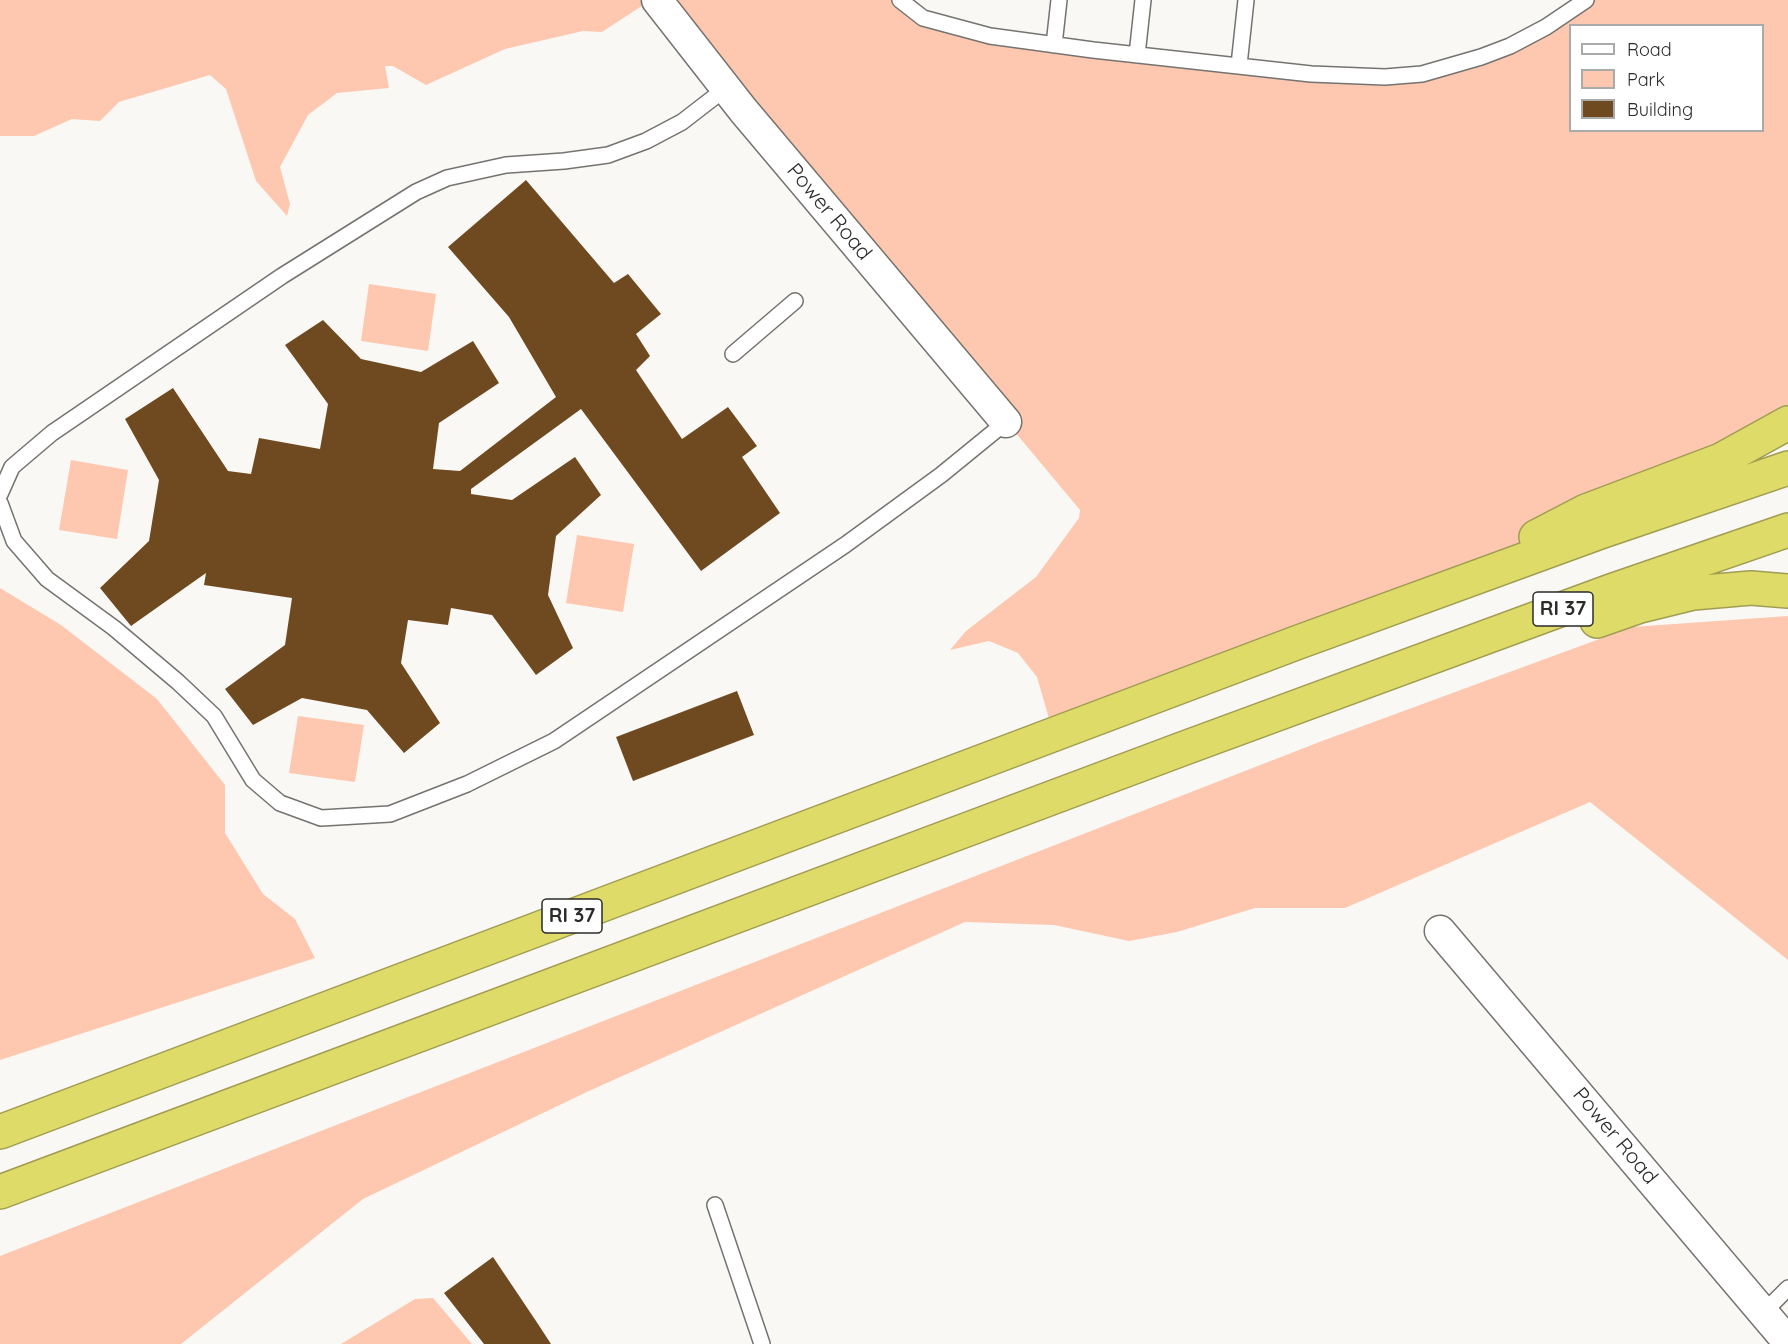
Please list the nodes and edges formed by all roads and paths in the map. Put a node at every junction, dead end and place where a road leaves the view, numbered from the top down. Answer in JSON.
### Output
{"nodes":[{"id":1,"x":657,"y":0,"type":"edge"},
{"id":2,"x":900,"y":0,"type":"edge"},
{"id":3,"x":1059,"y":0,"type":"edge"},
{"id":4,"x":1143,"y":0,"type":"edge"},
{"id":5,"x":1246,"y":0,"type":"edge"},
{"id":6,"x":1586,"y":0,"type":"edge"},
{"id":7,"x":1054,"y":45,"type":"junction"},
{"id":8,"x":1137,"y":54,"type":"junction"},
{"id":9,"x":1239,"y":65,"type":"junction"},
{"id":10,"x":726,"y":88,"type":"junction"},
{"id":11,"x":795,"y":302,"type":"dead end"},
{"id":12,"x":733,"y":354,"type":"dead end"},
{"id":13,"x":1005,"y":422,"type":"joint"},
{"id":14,"x":1788,"y":423,"type":"edge"},
{"id":15,"x":1788,"y":468,"type":"edge"},
{"id":16,"x":0,"y":494,"type":"edge"},
{"id":17,"x":0,"y":502,"type":"edge"},
{"id":18,"x":1788,"y":530,"type":"edge"},
{"id":19,"x":1788,"y":591,"type":"edge"},
{"id":20,"x":1431,"y":593,"type":"junction"},
{"id":21,"x":1338,"y":692,"type":"junction"},
{"id":22,"x":1440,"y":931,"type":"dead end"},
{"id":23,"x":0,"y":1132,"type":"edge"},
{"id":24,"x":60,"y":1170,"type":"junction"},
{"id":25,"x":0,"y":1192,"type":"edge"},
{"id":26,"x":0,"y":1198,"type":"edge"},
{"id":27,"x":715,"y":1205,"type":"dead end"},
{"id":28,"x":1788,"y":1288,"type":"edge"},
{"id":29,"x":1763,"y":1312,"type":"junction"},
{"id":30,"x":1788,"y":1342,"type":"edge"},
{"id":31,"x":762,"y":1344,"type":"edge"}],
"edges":[{"from":1,"to":10,"type":"street","name":"Power Road"},
{"from":2,"to":7,"type":"lane"},
{"from":3,"to":7,"type":"lane"},
{"from":4,"to":8,"type":"lane"},
{"from":5,"to":9,"type":"lane"},
{"from":6,"to":9,"type":"lane"},
{"from":7,"to":8,"type":"lane"},
{"from":8,"to":9,"type":"lane"},
{"from":10,"to":13,"type":"street","name":"Power Road"},
{"from":10,"to":16,"type":"lane"},
{"from":11,"to":12,"type":"lane"},
{"from":13,"to":17,"type":"lane"},
{"from":14,"to":20,"type":"highway"},
{"from":15,"to":20,"type":"highway","number":"RI 37"},
{"from":18,"to":21,"type":"highway","number":"RI 37"},
{"from":19,"to":21,"type":"highway"},
{"from":20,"to":23,"type":"highway","number":"RI 37"},
{"from":21,"to":24,"type":"highway","number":"RI 37"},
{"from":22,"to":29,"type":"street","name":"Power Road"},
{"from":24,"to":25,"type":"highway","number":"RI 37"},
{"from":24,"to":26,"type":"highway"},
{"from":27,"to":31,"type":"lane"},
{"from":28,"to":29,"type":"lane"},
{"from":29,"to":30,"type":"street","name":"Power Road"}]}
